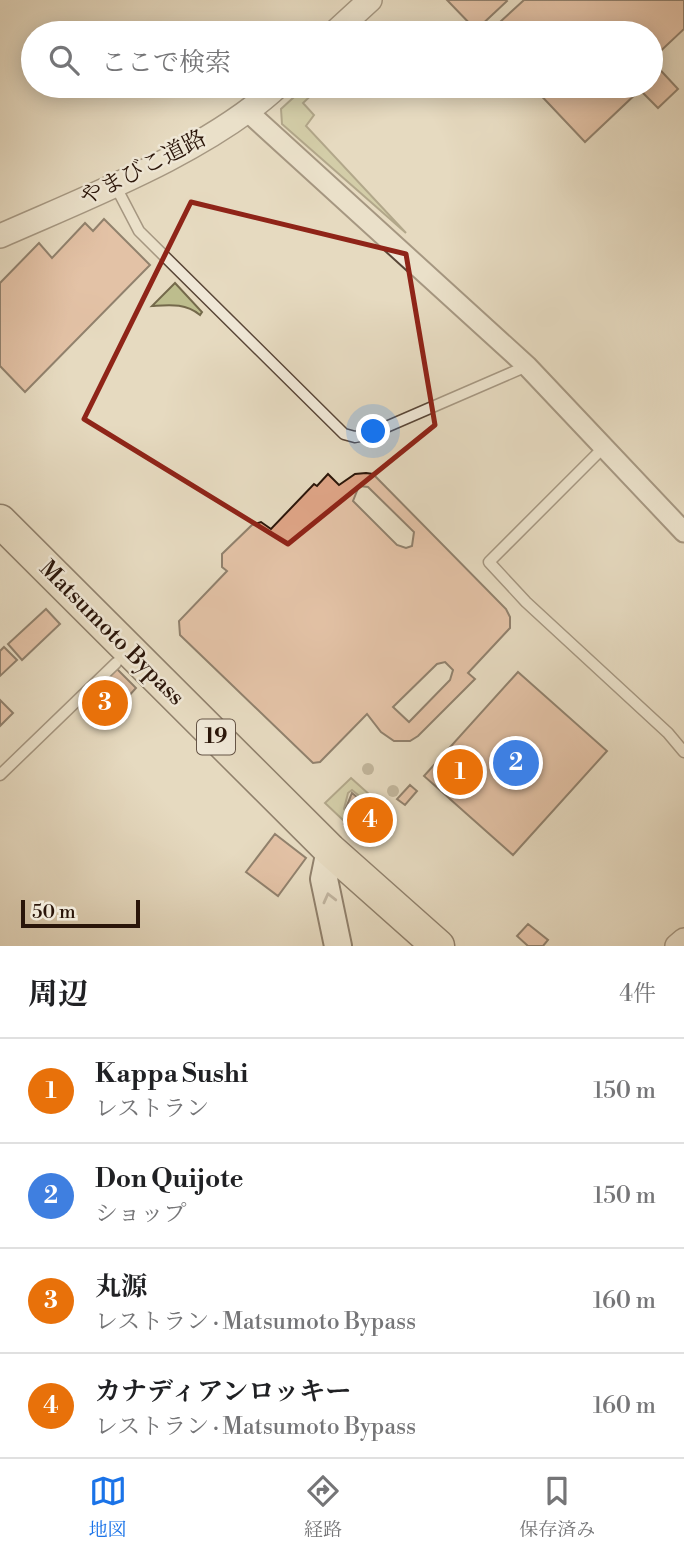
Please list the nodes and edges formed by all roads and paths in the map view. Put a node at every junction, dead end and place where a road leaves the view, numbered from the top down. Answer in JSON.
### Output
{"nodes":[{"id":1,"x":370,"y":0,"type":"edge"},
{"id":2,"x":347,"y":21,"type":"edge"},
{"id":3,"x":263,"y":98,"type":"edge"},
{"id":4,"x":247,"y":111,"type":"junction"},
{"id":5,"x":115,"y":185,"type":"junction"},
{"id":6,"x":0,"y":236,"type":"edge"},
{"id":7,"x":527,"y":366,"type":"junction"},
{"id":8,"x":604,"y":447,"type":"junction"},
{"id":9,"x":0,"y":521,"type":"edge"},
{"id":10,"x":684,"y":532,"type":"edge"},
{"id":11,"x":116,"y":663,"type":"dead end"},
{"id":12,"x":684,"y":752,"type":"edge"},
{"id":13,"x":0,"y":775,"type":"edge"},
{"id":14,"x":330,"y":850,"type":"junction"},
{"id":15,"x":684,"y":940,"type":"edge"},
{"id":16,"x":338,"y":946,"type":"edge"},
{"id":17,"x":438,"y":946,"type":"edge"},
{"id":18,"x":677,"y":946,"type":"edge"}],
"edges":[{"from":1,"to":2,"type":"street"},
{"from":3,"to":4,"type":"street","name":"やまびこ道路"},
{"from":4,"to":5,"type":"street","name":"やまびこ道路"},
{"from":4,"to":7,"type":"street"},
{"from":5,"to":6,"type":"street","name":"やまびこ道路"},
{"from":5,"to":7,"type":"lane"},
{"from":7,"to":8,"type":"street"},
{"from":8,"to":10,"type":"street"},
{"from":8,"to":12,"type":"lane"},
{"from":9,"to":14,"type":"highway","name":"Matsumoto Bypass","number":"19"},
{"from":11,"to":13,"type":"lane"},
{"from":16,"to":14,"type":"main road","one_way":true},
{"from":14,"to":17,"type":"highway","name":"Matsumoto Bypass","number":"19"},
{"from":15,"to":18,"type":"street"}]}
